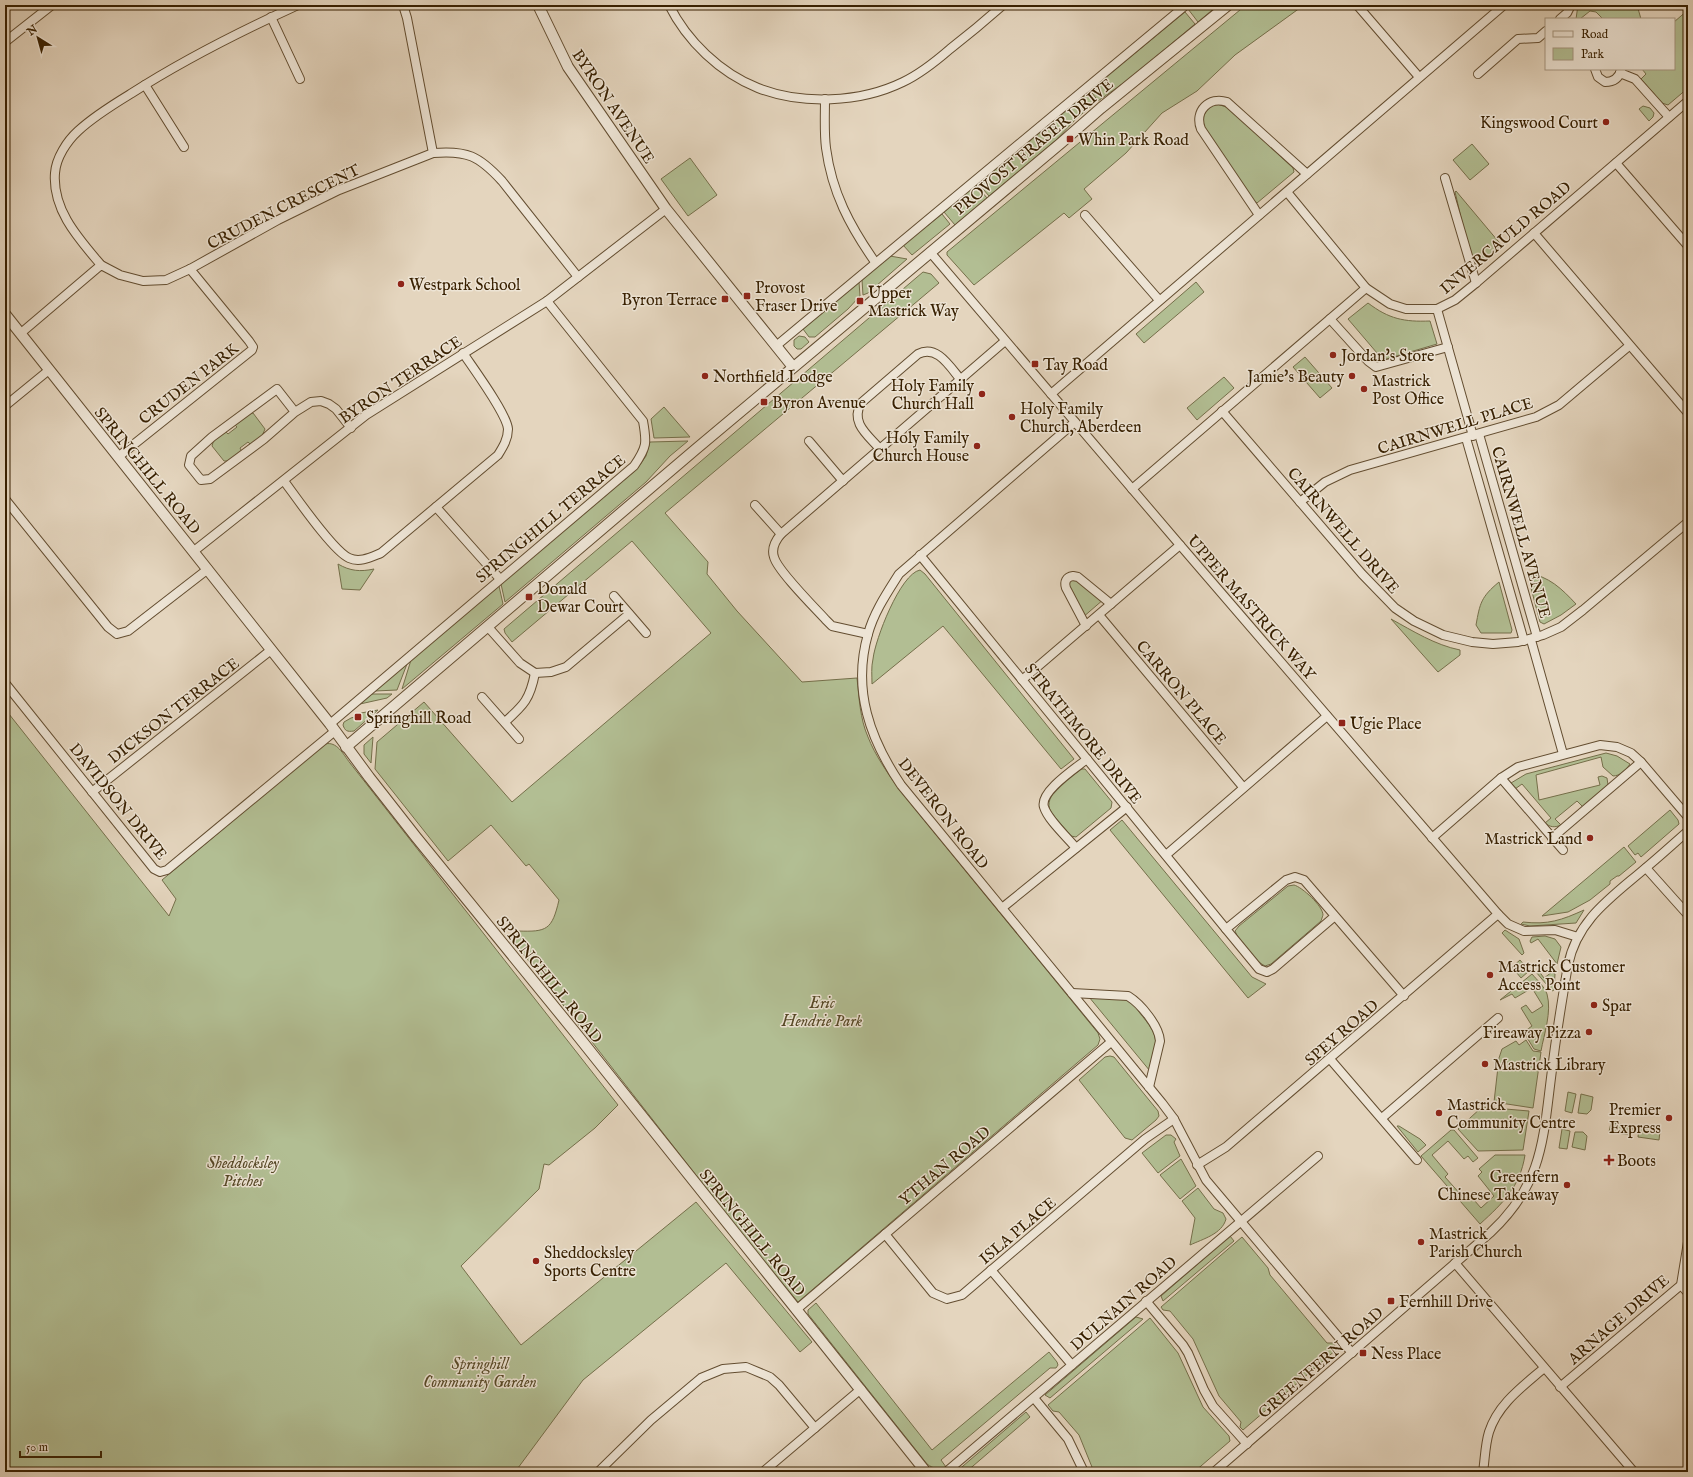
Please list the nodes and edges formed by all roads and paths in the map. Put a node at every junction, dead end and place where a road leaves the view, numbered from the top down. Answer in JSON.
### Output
{"nodes":[{"id":1,"x":52,"y":5,"type":"edge"},
{"id":2,"x":298,"y":5,"type":"edge"},
{"id":3,"x":403,"y":5,"type":"edge"},
{"id":4,"x":538,"y":5,"type":"edge"},
{"id":5,"x":668,"y":5,"type":"edge"},
{"id":6,"x":1003,"y":5,"type":"edge"},
{"id":7,"x":1186,"y":5,"type":"edge"},
{"id":8,"x":1228,"y":5,"type":"edge"},
{"id":9,"x":1357,"y":5,"type":"edge"},
{"id":10,"x":1504,"y":5,"type":"edge"},
{"id":11,"x":1571,"y":5,"type":"edge"},
{"id":12,"x":271,"y":17,"type":"junction"},
{"id":13,"x":1561,"y":18,"type":"edge"},
{"id":14,"x":1545,"y":32,"type":"edge"},
{"id":15,"x":5,"y":42,"type":"edge"},
{"id":16,"x":1595,"y":70,"type":"edge"},
{"id":17,"x":1620,"y":71,"type":"edge"},
{"id":18,"x":1478,"y":74,"type":"dead end"},
{"id":19,"x":1419,"y":77,"type":"junction"},
{"id":20,"x":300,"y":79,"type":"dead end"},
{"id":21,"x":145,"y":85,"type":"junction"},
{"id":22,"x":825,"y":99,"type":"junction"},
{"id":23,"x":1688,"y":101,"type":"edge"},
{"id":24,"x":1669,"y":117,"type":"junction"},
{"id":25,"x":184,"y":147,"type":"dead end"},
{"id":26,"x":433,"y":153,"type":"junction"},
{"id":27,"x":1616,"y":162,"type":"junction"},
{"id":28,"x":1307,"y":174,"type":"junction"},
{"id":29,"x":1445,"y":178,"type":"dead end"},
{"id":30,"x":1286,"y":192,"type":"junction"},
{"id":31,"x":666,"y":209,"type":"junction"},
{"id":32,"x":1085,"y":215,"type":"dead end"},
{"id":33,"x":1259,"y":215,"type":"junction"},
{"id":34,"x":1534,"y":233,"type":"junction"},
{"id":35,"x":1688,"y":246,"type":"edge"},
{"id":36,"x":930,"y":252,"type":"junction"},
{"id":37,"x":875,"y":262,"type":"junction"},
{"id":38,"x":100,"y":265,"type":"junction"},
{"id":39,"x":190,"y":269,"type":"junction"},
{"id":40,"x":578,"y":277,"type":"junction"},
{"id":41,"x":1476,"y":283,"type":"junction"},
{"id":42,"x":1366,"y":288,"type":"junction"},
{"id":43,"x":1159,"y":300,"type":"junction"},
{"id":44,"x":547,"y":301,"type":"junction"},
{"id":45,"x":1437,"y":309,"type":"junction"},
{"id":46,"x":5,"y":314,"type":"edge"},
{"id":47,"x":1330,"y":319,"type":"junction"},
{"id":48,"x":20,"y":333,"type":"junction"},
{"id":49,"x":1005,"y":341,"type":"junction"},
{"id":50,"x":776,"y":346,"type":"junction"},
{"id":51,"x":1629,"y":346,"type":"junction"},
{"id":52,"x":1448,"y":347,"type":"junction"},
{"id":53,"x":463,"y":353,"type":"junction"},
{"id":54,"x":793,"y":368,"type":"junction"},
{"id":55,"x":49,"y":370,"type":"junction"},
{"id":56,"x":961,"y":380,"type":"junction"},
{"id":57,"x":1050,"y":394,"type":"junction"},
{"id":58,"x":5,"y":406,"type":"edge"},
{"id":59,"x":1222,"y":411,"type":"junction"},
{"id":60,"x":295,"y":412,"type":"junction"},
{"id":61,"x":1688,"y":413,"type":"edge"},
{"id":62,"x":1075,"y":422,"type":"junction"},
{"id":63,"x":351,"y":428,"type":"junction"},
{"id":64,"x":1473,"y":436,"type":"junction"},
{"id":65,"x":809,"y":441,"type":"dead end"},
{"id":66,"x":880,"y":449,"type":"junction"},
{"id":67,"x":118,"y":456,"type":"junction"},
{"id":68,"x":284,"y":481,"type":"junction"},
{"id":69,"x":843,"y":481,"type":"junction"},
{"id":70,"x":1132,"y":489,"type":"junction"},
{"id":71,"x":5,"y":499,"type":"edge"},
{"id":72,"x":1300,"y":502,"type":"junction"},
{"id":73,"x":755,"y":505,"type":"dead end"},
{"id":74,"x":436,"y":507,"type":"junction"},
{"id":75,"x":1688,"y":522,"type":"edge"},
{"id":76,"x":781,"y":534,"type":"junction"},
{"id":77,"x":1180,"y":545,"type":"junction"},
{"id":78,"x":194,"y":551,"type":"junction"},
{"id":79,"x":920,"y":555,"type":"junction"},
{"id":80,"x":208,"y":569,"type":"junction"},
{"id":81,"x":500,"y":580,"type":"junction"},
{"id":82,"x":614,"y":596,"type":"dead end"},
{"id":83,"x":1111,"y":604,"type":"junction"},
{"id":84,"x":629,"y":614,"type":"junction"},
{"id":85,"x":1099,"y":614,"type":"junction"},
{"id":86,"x":1086,"y":626,"type":"junction"},
{"id":87,"x":488,"y":627,"type":"junction"},
{"id":88,"x":646,"y":633,"type":"dead end"},
{"id":89,"x":868,"y":634,"type":"junction"},
{"id":90,"x":1531,"y":639,"type":"junction"},
{"id":91,"x":272,"y":650,"type":"junction"},
{"id":92,"x":535,"y":673,"type":"junction"},
{"id":93,"x":1022,"y":680,"type":"junction"},
{"id":94,"x":5,"y":683,"type":"edge"},
{"id":95,"x":482,"y":697,"type":"dead end"},
{"id":96,"x":1326,"y":716,"type":"junction"},
{"id":97,"x":505,"y":722,"type":"junction"},
{"id":98,"x":333,"y":728,"type":"junction"},
{"id":99,"x":520,"y":739,"type":"dead end"},
{"id":100,"x":346,"y":747,"type":"junction"},
{"id":101,"x":1562,"y":754,"type":"junction"},
{"id":102,"x":1087,"y":759,"type":"junction"},
{"id":103,"x":1640,"y":762,"type":"junction"},
{"id":104,"x":1501,"y":778,"type":"junction"},
{"id":105,"x":1243,"y":787,"type":"junction"},
{"id":106,"x":92,"y":792,"type":"junction"},
{"id":107,"x":1127,"y":807,"type":"junction"},
{"id":108,"x":1688,"y":817,"type":"edge"},
{"id":109,"x":1688,"y":831,"type":"edge"},
{"id":110,"x":1432,"y":838,"type":"junction"},
{"id":111,"x":1552,"y":838,"type":"junction"},
{"id":112,"x":1076,"y":848,"type":"junction"},
{"id":113,"x":1563,"y":850,"type":"dead end"},
{"id":114,"x":1166,"y":855,"type":"junction"},
{"id":115,"x":1646,"y":868,"type":"junction"},
{"id":116,"x":1002,"y":908,"type":"junction"},
{"id":117,"x":1498,"y":914,"type":"junction"},
{"id":118,"x":1688,"y":915,"type":"edge"},
{"id":119,"x":1335,"y":916,"type":"junction"},
{"id":120,"x":1226,"y":929,"type":"junction"},
{"id":121,"x":1578,"y":937,"type":"junction"},
{"id":122,"x":1072,"y":993,"type":"junction"},
{"id":123,"x":1404,"y":996,"type":"junction"},
{"id":124,"x":1498,"y":1018,"type":"dead end"},
{"id":125,"x":1111,"y":1042,"type":"junction"},
{"id":126,"x":1330,"y":1059,"type":"junction"},
{"id":127,"x":1149,"y":1087,"type":"junction"},
{"id":128,"x":1382,"y":1118,"type":"junction"},
{"id":129,"x":1174,"y":1119,"type":"junction"},
{"id":130,"x":1318,"y":1156,"type":"dead end"},
{"id":131,"x":1416,"y":1160,"type":"dead end"},
{"id":132,"x":1197,"y":1165,"type":"junction"},
{"id":133,"x":1240,"y":1222,"type":"junction"},
{"id":134,"x":885,"y":1234,"type":"junction"},
{"id":135,"x":1688,"y":1242,"type":"edge"},
{"id":136,"x":1455,"y":1263,"type":"junction"},
{"id":137,"x":991,"y":1270,"type":"junction"},
{"id":138,"x":1681,"y":1285,"type":"junction"},
{"id":139,"x":1688,"y":1293,"type":"edge"},
{"id":140,"x":1146,"y":1301,"type":"junction"},
{"id":141,"x":796,"y":1310,"type":"junction"},
{"id":142,"x":1352,"y":1353,"type":"junction"},
{"id":143,"x":1072,"y":1365,"type":"junction"},
{"id":144,"x":1544,"y":1368,"type":"junction"},
{"id":145,"x":1560,"y":1387,"type":"junction"},
{"id":146,"x":861,"y":1389,"type":"junction"},
{"id":147,"x":1034,"y":1398,"type":"junction"},
{"id":148,"x":815,"y":1428,"type":"junction"},
{"id":149,"x":1247,"y":1444,"type":"junction"},
{"id":150,"x":768,"y":1470,"type":"edge"},
{"id":151,"x":598,"y":1472,"type":"edge"},
{"id":152,"x":926,"y":1472,"type":"edge"},
{"id":153,"x":946,"y":1472,"type":"edge"},
{"id":154,"x":1084,"y":1472,"type":"edge"},
{"id":155,"x":1214,"y":1472,"type":"edge"},
{"id":156,"x":1483,"y":1472,"type":"edge"},
{"id":157,"x":1634,"y":1472,"type":"edge"}],
"edges":[{"from":1,"to":15,"type":"street"},
{"from":2,"to":12,"type":"street"},
{"from":3,"to":26,"type":"street"},
{"from":4,"to":31,"type":"street","name":"BYRON AVENUE"},
{"from":5,"to":22,"type":"street"},
{"from":6,"to":22,"type":"street"},
{"from":7,"to":37,"type":"street","name":"PROVOST FRASER DRIVE"},
{"from":8,"to":36,"type":"street","name":"PROVOST FRASER DRIVE"},
{"from":9,"to":19,"type":"street"},
{"from":10,"to":19,"type":"street"},
{"from":11,"to":13,"type":"street"},
{"from":12,"to":20,"type":"street"},
{"from":12,"to":21,"type":"street"},
{"from":14,"to":18,"type":"street"},
{"from":16,"to":17,"type":"street"},
{"from":17,"to":24,"type":"street"},
{"from":19,"to":28,"type":"street"},
{"from":21,"to":25,"type":"street"},
{"from":21,"to":38,"type":"street"},
{"from":22,"to":37,"type":"street"},
{"from":23,"to":24,"type":"street","name":"INVERCAULD ROAD"},
{"from":24,"to":27,"type":"street","name":"INVERCAULD ROAD"},
{"from":26,"to":39,"type":"street","name":"CRUDEN CRESCENT"},
{"from":26,"to":40,"type":"street","name":"CRUDEN CRESCENT"},
{"from":27,"to":34,"type":"street","name":"INVERCAULD ROAD"},
{"from":27,"to":35,"type":"street"},
{"from":28,"to":30,"type":"street"},
{"from":28,"to":33,"type":"street"},
{"from":29,"to":41,"type":"street"},
{"from":30,"to":33,"type":"street"},
{"from":30,"to":42,"type":"street","name":"INVERCAULD ROAD"},
{"from":31,"to":40,"type":"street","name":"BYRON TERRACE"},
{"from":31,"to":50,"type":"street","name":"BYRON AVENUE"},
{"from":32,"to":43,"type":"street"},
{"from":33,"to":43,"type":"street"},
{"from":34,"to":41,"type":"street","name":"INVERCAULD ROAD"},
{"from":34,"to":51,"type":"street"},
{"from":36,"to":49,"type":"street","name":"UPPER MASTRICK WAY"},
{"from":36,"to":54,"type":"street","name":"PROVOST FRASER DRIVE"},
{"from":37,"to":50,"type":"street","name":"PROVOST FRASER DRIVE"},
{"from":38,"to":39,"type":"street","name":"CRUDEN CRESCENT"},
{"from":38,"to":48,"type":"street"},
{"from":39,"to":67,"type":"street","name":"CRUDEN PARK"},
{"from":40,"to":44,"type":"street","name":"BYRON TERRACE"},
{"from":41,"to":45,"type":"street","name":"INVERCAULD ROAD"},
{"from":42,"to":45,"type":"street","name":"INVERCAULD ROAD"},
{"from":42,"to":47,"type":"street"},
{"from":43,"to":57,"type":"street"},
{"from":44,"to":53,"type":"street","name":"BYRON TERRACE"},
{"from":44,"to":81,"type":"street","name":"SPRINGHILL TERRACE"},
{"from":45,"to":52,"type":"street","name":"CAIRNWELL AVENUE"},
{"from":46,"to":48,"type":"street","name":"SPRINGHILL ROAD"},
{"from":47,"to":52,"type":"street"},
{"from":47,"to":59,"type":"street"},
{"from":48,"to":55,"type":"street","name":"SPRINGHILL ROAD"},
{"from":49,"to":56,"type":"street"},
{"from":49,"to":57,"type":"street","name":"UPPER MASTRICK WAY"},
{"from":50,"to":54,"type":"street","name":"BYRON AVENUE"},
{"from":51,"to":61,"type":"street"},
{"from":51,"to":64,"type":"street","name":"CAIRNWELL PLACE"},
{"from":52,"to":64,"type":"street","name":"CAIRNWELL AVENUE"},
{"from":53,"to":63,"type":"street","name":"BYRON TERRACE"},
{"from":53,"to":74,"type":"street"},
{"from":54,"to":87,"type":"street","name":"PROVOST FRASER DRIVE"},
{"from":55,"to":58,"type":"street"},
{"from":55,"to":67,"type":"street","name":"SPRINGHILL ROAD"},
{"from":56,"to":66,"type":"street"},
{"from":56,"to":66,"type":"street"},
{"from":57,"to":62,"type":"street","name":"UPPER MASTRICK WAY"},
{"from":59,"to":70,"type":"street"},
{"from":59,"to":72,"type":"street","name":"CAIRNWELL DRIVE"},
{"from":60,"to":60,"type":"street"},
{"from":60,"to":63,"type":"street"},
{"from":62,"to":70,"type":"street","name":"UPPER MASTRICK WAY"},
{"from":62,"to":79,"type":"street","name":"DEVERON ROAD"},
{"from":63,"to":68,"type":"street","name":"BYRON TERRACE"},
{"from":64,"to":72,"type":"street","name":"CAIRNWELL PLACE"},
{"from":64,"to":90,"type":"street","name":"CAIRNWELL AVENUE"},
{"from":64,"to":90,"type":"street","name":"CAIRNWELL AVENUE"},
{"from":65,"to":69,"type":"street"},
{"from":66,"to":69,"type":"street"},
{"from":67,"to":78,"type":"street","name":"SPRINGHILL ROAD"},
{"from":68,"to":74,"type":"street"},
{"from":68,"to":78,"type":"street","name":"BYRON TERRACE"},
{"from":69,"to":76,"type":"street"},
{"from":70,"to":77,"type":"street","name":"UPPER MASTRICK WAY"},
{"from":71,"to":80,"type":"street"},
{"from":72,"to":90,"type":"street","name":"CAIRNWELL DRIVE"},
{"from":73,"to":76,"type":"street"},
{"from":74,"to":81,"type":"street"},
{"from":75,"to":90,"type":"street","name":"CAIRNWELL DRIVE"},
{"from":76,"to":89,"type":"street"},
{"from":77,"to":83,"type":"street"},
{"from":77,"to":96,"type":"street","name":"UPPER MASTRICK WAY"},
{"from":78,"to":80,"type":"street","name":"SPRINGHILL ROAD"},
{"from":79,"to":89,"type":"street","name":"DEVERON ROAD"},
{"from":79,"to":93,"type":"street","name":"STRATHMORE DRIVE"},
{"from":80,"to":91,"type":"street","name":"SPRINGHILL ROAD"},
{"from":81,"to":98,"type":"street","name":"SPRINGHILL TERRACE"},
{"from":82,"to":84,"type":"street"},
{"from":83,"to":85,"type":"street"},
{"from":83,"to":86,"type":"street"},
{"from":84,"to":88,"type":"street"},
{"from":84,"to":92,"type":"street"},
{"from":85,"to":86,"type":"street"},
{"from":85,"to":105,"type":"street","name":"CARRON PLACE"},
{"from":86,"to":93,"type":"street"},
{"from":87,"to":92,"type":"street"},
{"from":87,"to":100,"type":"street","name":"PROVOST FRASER DRIVE"},
{"from":89,"to":116,"type":"street","name":"DEVERON ROAD"},
{"from":90,"to":101,"type":"street","name":"CAIRNWELL AVENUE"},
{"from":91,"to":98,"type":"street","name":"SPRINGHILL ROAD"},
{"from":91,"to":106,"type":"street","name":"DICKSON TERRACE"},
{"from":92,"to":97,"type":"street"},
{"from":93,"to":102,"type":"street","name":"STRATHMORE DRIVE"},
{"from":94,"to":106,"type":"street","name":"DAVIDSON DRIVE"},
{"from":95,"to":97,"type":"street"},
{"from":96,"to":105,"type":"street"},
{"from":96,"to":110,"type":"street","name":"UPPER MASTRICK WAY"},
{"from":97,"to":99,"type":"street"},
{"from":98,"to":100,"type":"street","name":"SPRINGHILL ROAD"},
{"from":98,"to":106,"type":"street","name":"DAVIDSON DRIVE"},
{"from":100,"to":141,"type":"street","name":"SPRINGHILL ROAD"},
{"from":101,"to":103,"type":"street"},
{"from":101,"to":104,"type":"street"},
{"from":102,"to":107,"type":"street","name":"STRATHMORE DRIVE"},
{"from":102,"to":112,"type":"street"},
{"from":103,"to":108,"type":"street"},
{"from":103,"to":111,"type":"street"},
{"from":104,"to":110,"type":"street"},
{"from":104,"to":111,"type":"street"},
{"from":105,"to":114,"type":"street"},
{"from":107,"to":112,"type":"street"},
{"from":107,"to":114,"type":"street","name":"STRATHMORE DRIVE"},
{"from":109,"to":115,"type":"street","name":"GREENFERN ROAD"},
{"from":110,"to":117,"type":"street","name":"UPPER MASTRICK WAY"},
{"from":111,"to":113,"type":"street"},
{"from":112,"to":116,"type":"street"},
{"from":114,"to":120,"type":"street","name":"STRATHMORE DRIVE"},
{"from":115,"to":118,"type":"street"},
{"from":115,"to":121,"type":"street","name":"GREENFERN ROAD"},
{"from":116,"to":122,"type":"street","name":"DEVERON ROAD"},
{"from":117,"to":121,"type":"street","name":"UPPER MASTRICK WAY"},
{"from":117,"to":123,"type":"street","name":"SPEY ROAD"},
{"from":119,"to":120,"type":"street"},
{"from":119,"to":120,"type":"street","name":"STRATHMORE DRIVE"},
{"from":119,"to":123,"type":"street"},
{"from":121,"to":136,"type":"street","name":"GREENFERN ROAD"},
{"from":122,"to":125,"type":"street","name":"DEVERON ROAD"},
{"from":122,"to":127,"type":"street"},
{"from":123,"to":126,"type":"street","name":"SPEY ROAD"},
{"from":124,"to":128,"type":"street"},
{"from":125,"to":127,"type":"street","name":"DEVERON ROAD"},
{"from":125,"to":134,"type":"street","name":"YTHAN ROAD"},
{"from":126,"to":128,"type":"street"},
{"from":126,"to":132,"type":"street","name":"SPEY ROAD"},
{"from":127,"to":129,"type":"street","name":"DEVERON ROAD"},
{"from":128,"to":131,"type":"street"},
{"from":129,"to":132,"type":"street","name":"DEVERON ROAD"},
{"from":129,"to":137,"type":"street","name":"ISLA PLACE"},
{"from":130,"to":133,"type":"street","name":"DULNAIN ROAD"},
{"from":132,"to":133,"type":"street","name":"DEVERON ROAD"},
{"from":133,"to":140,"type":"street","name":"DULNAIN ROAD"},
{"from":133,"to":142,"type":"street"},
{"from":134,"to":137,"type":"street","name":"ISLA PLACE"},
{"from":134,"to":141,"type":"street","name":"YTHAN ROAD"},
{"from":135,"to":138,"type":"street","name":"ARNAGE DRIVE"},
{"from":136,"to":142,"type":"street","name":"GREENFERN ROAD"},
{"from":136,"to":144,"type":"street"},
{"from":137,"to":143,"type":"street"},
{"from":138,"to":139,"type":"street"},
{"from":138,"to":145,"type":"street","name":"ARNAGE DRIVE"},
{"from":140,"to":143,"type":"street","name":"DULNAIN ROAD"},
{"from":140,"to":149,"type":"street"},
{"from":141,"to":146,"type":"street","name":"SPRINGHILL ROAD"},
{"from":142,"to":149,"type":"street","name":"GREENFERN ROAD"},
{"from":143,"to":147,"type":"street","name":"DULNAIN ROAD"},
{"from":144,"to":145,"type":"street"},
{"from":144,"to":156,"type":"street"},
{"from":145,"to":157,"type":"street"},
{"from":146,"to":148,"type":"street"},
{"from":146,"to":152,"type":"street","name":"SPRINGHILL ROAD"},
{"from":147,"to":153,"type":"street","name":"DULNAIN ROAD"},
{"from":147,"to":154,"type":"street"},
{"from":148,"to":150,"type":"street"},
{"from":148,"to":151,"type":"street"},
{"from":149,"to":155,"type":"street","name":"GREENFERN ROAD"}]}
